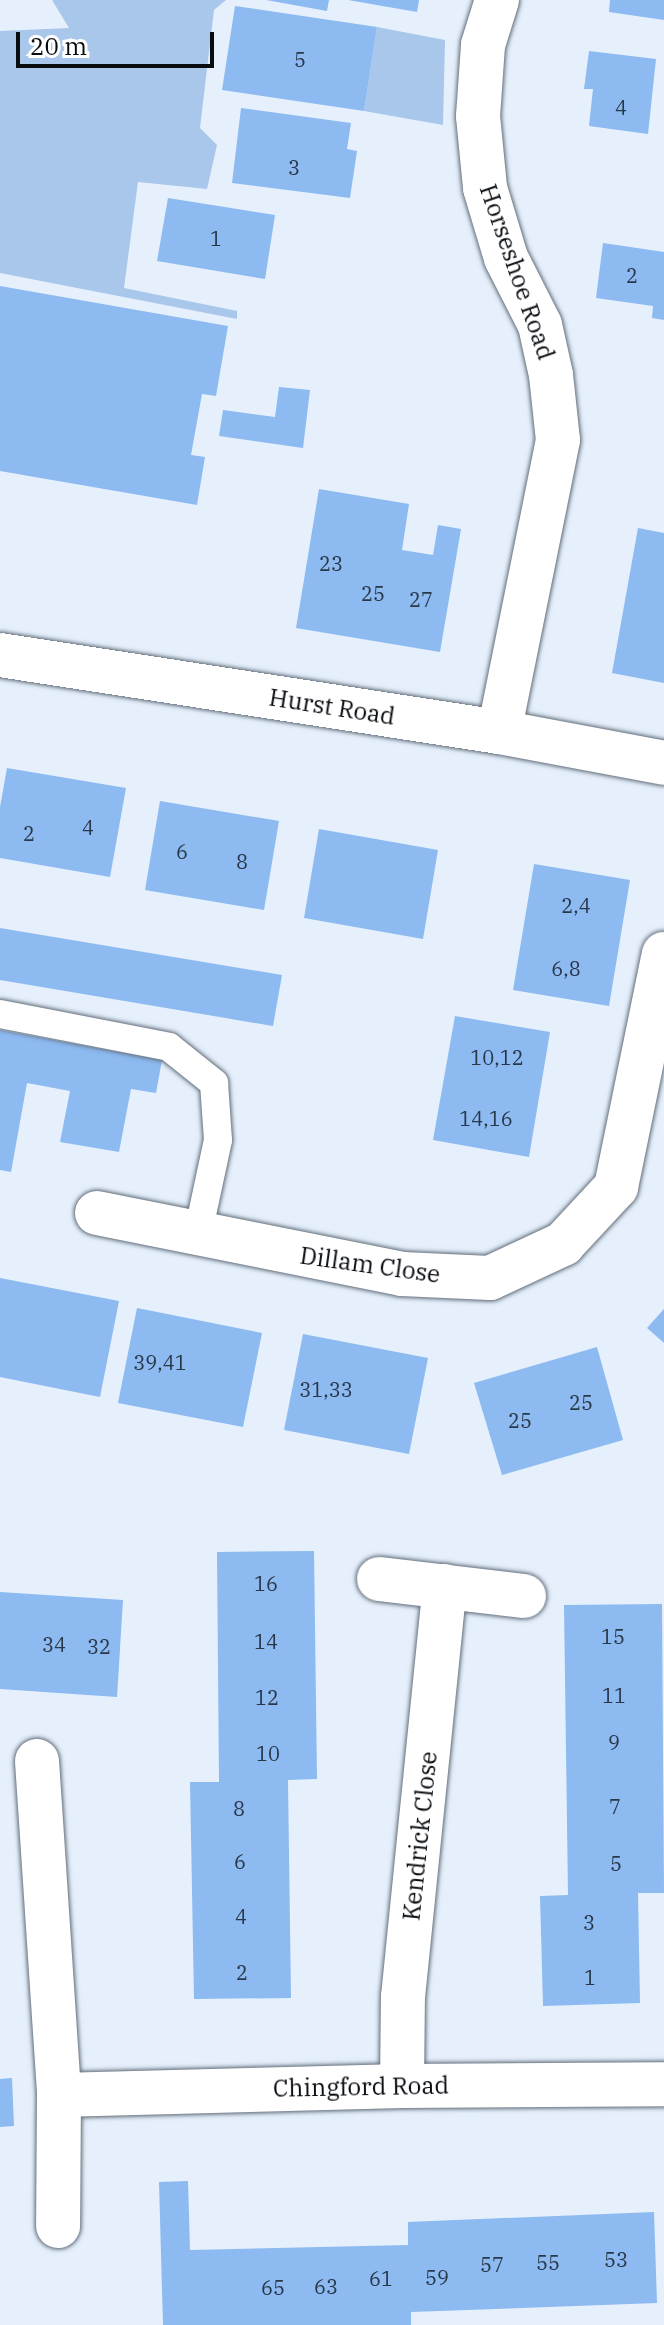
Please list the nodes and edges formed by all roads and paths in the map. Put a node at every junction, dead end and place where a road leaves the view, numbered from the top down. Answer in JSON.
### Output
{"nodes":[{"id":1,"x":497,"y":0,"type":"edge"},
{"id":2,"x":0,"y":655,"type":"edge"},
{"id":3,"x":499,"y":732,"type":"junction"},
{"id":4,"x":664,"y":763,"type":"edge"},
{"id":5,"x":664,"y":954,"type":"edge"},
{"id":6,"x":0,"y":1014,"type":"edge"},
{"id":7,"x":97,"y":1213,"type":"dead end"},
{"id":8,"x":198,"y":1233,"type":"junction"},
{"id":9,"x":379,"y":1579,"type":"dead end"},
{"id":10,"x":445,"y":1586,"type":"junction"},
{"id":11,"x":524,"y":1596,"type":"dead end"},
{"id":12,"x":37,"y":1761,"type":"dead end"},
{"id":13,"x":664,"y":2084,"type":"edge"},
{"id":14,"x":402,"y":2086,"type":"junction"},
{"id":15,"x":59,"y":2095,"type":"junction"},
{"id":16,"x":58,"y":2226,"type":"dead end"}],
"edges":[{"from":1,"to":3,"type":"street","name":"Horseshoe Road"},
{"from":2,"to":3,"type":"street","name":"Hurst Road"},
{"from":3,"to":4,"type":"street","name":"Hurst Road"},
{"from":5,"to":8,"type":"street","name":"Dillam Close"},
{"from":6,"to":8,"type":"lane"},
{"from":7,"to":8,"type":"street","name":"Dillam Close"},
{"from":9,"to":10,"type":"street"},
{"from":10,"to":11,"type":"street"},
{"from":10,"to":14,"type":"street","name":"Kendrick Close"},
{"from":12,"to":15,"type":"street"},
{"from":13,"to":14,"type":"street","name":"Chingford Road"},
{"from":14,"to":15,"type":"street","name":"Chingford Road"},
{"from":15,"to":16,"type":"street"}]}
